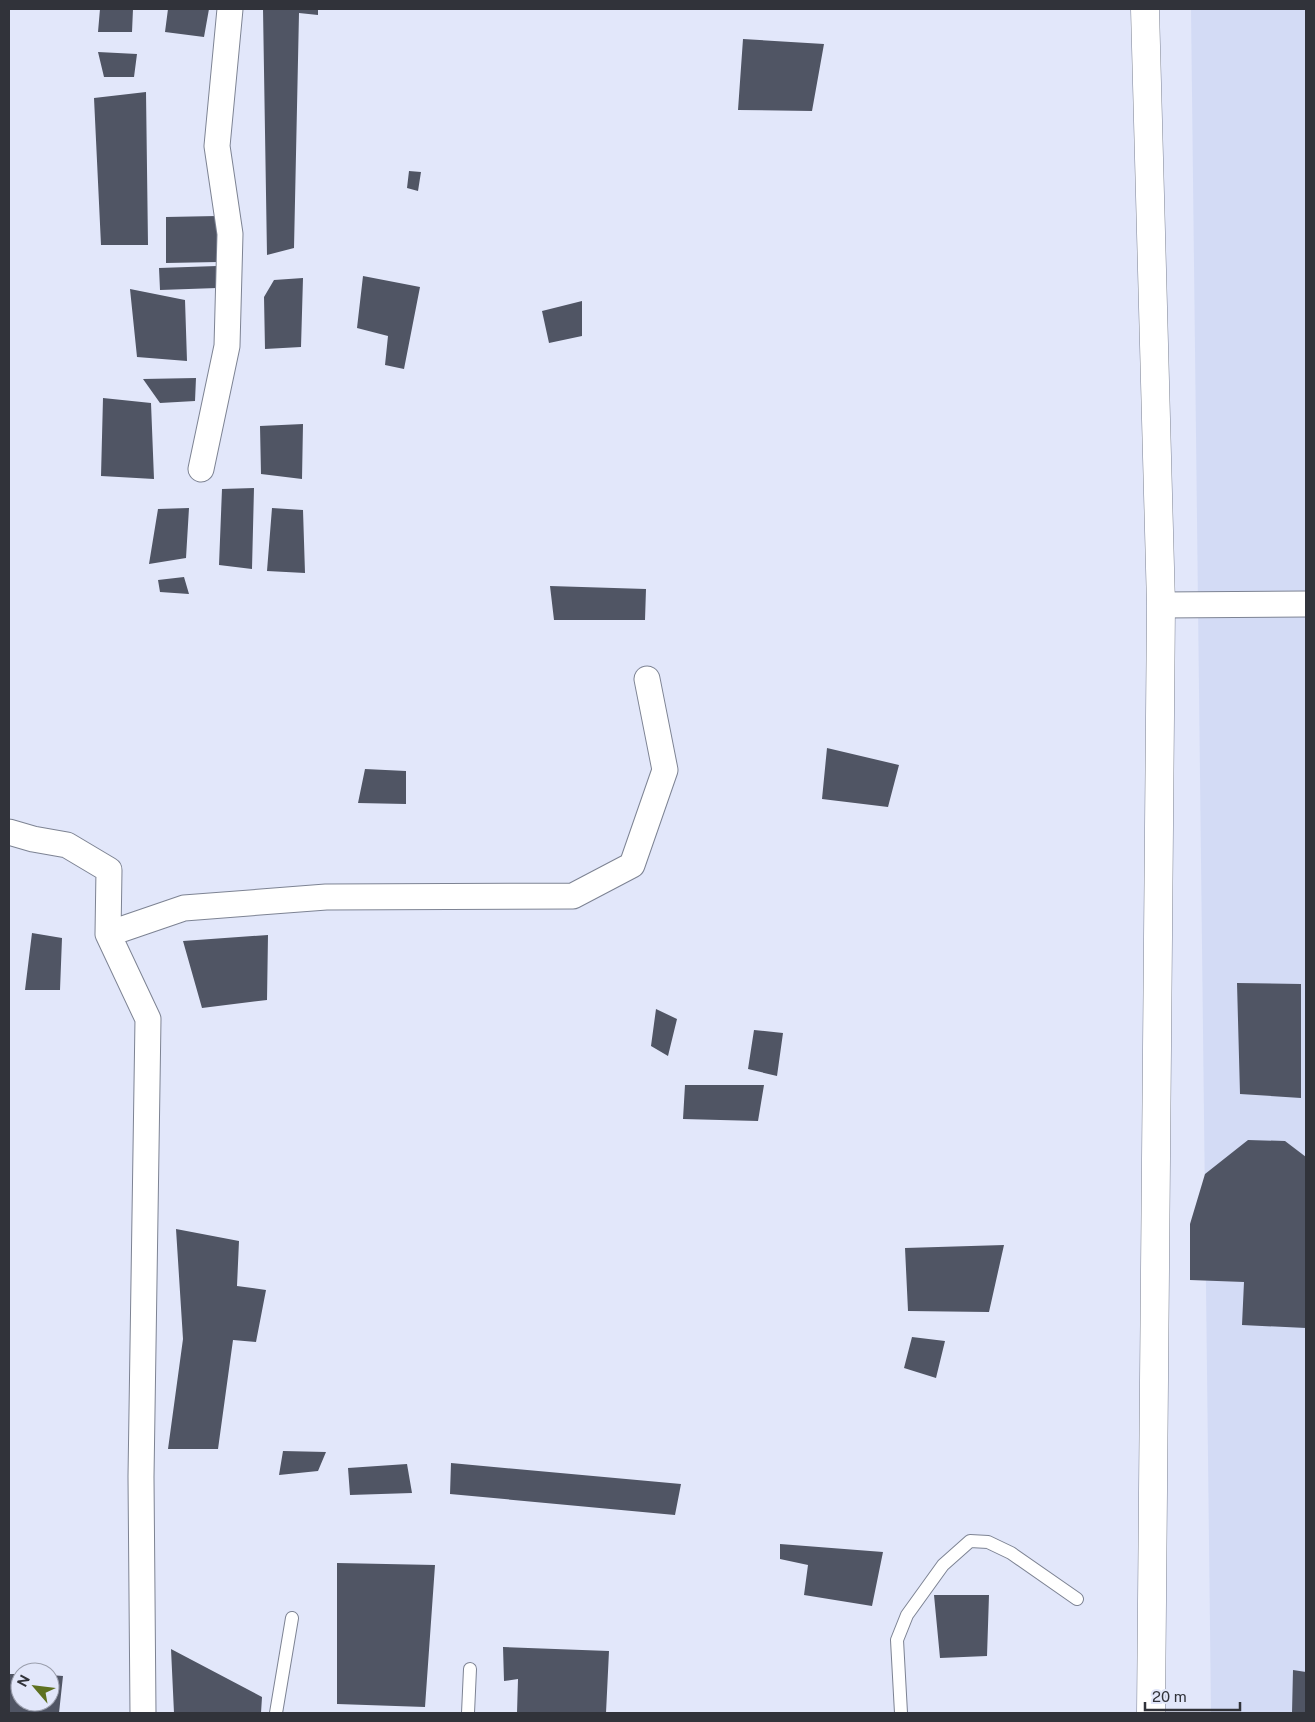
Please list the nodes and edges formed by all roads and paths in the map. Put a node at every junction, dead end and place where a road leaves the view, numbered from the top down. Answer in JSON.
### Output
{"nodes":[{"id":1,"x":230,"y":9,"type":"edge"},
{"id":2,"x":1145,"y":9,"type":"edge"},
{"id":3,"x":201,"y":469,"type":"dead end"},
{"id":4,"x":1306,"y":604,"type":"edge"},
{"id":5,"x":1161,"y":605,"type":"junction"},
{"id":6,"x":648,"y":679,"type":"dead end"},
{"id":7,"x":9,"y":832,"type":"edge"},
{"id":8,"x":108,"y":934,"type":"junction"},
{"id":9,"x":1077,"y":1599,"type":"dead end"},
{"id":10,"x":292,"y":1618,"type":"dead end"},
{"id":11,"x":470,"y":1669,"type":"dead end"},
{"id":12,"x":143,"y":1713,"type":"edge"},
{"id":13,"x":276,"y":1713,"type":"edge"},
{"id":14,"x":468,"y":1713,"type":"edge"},
{"id":15,"x":901,"y":1713,"type":"edge"},
{"id":16,"x":1151,"y":1713,"type":"edge"}],
"edges":[{"from":1,"to":3,"type":"street"},
{"from":2,"to":5,"type":"street"},
{"from":4,"to":5,"type":"street"},
{"from":5,"to":16,"type":"street"},
{"from":6,"to":8,"type":"street"},
{"from":7,"to":8,"type":"street"},
{"from":8,"to":12,"type":"street"},
{"from":9,"to":15,"type":"lane"},
{"from":10,"to":13,"type":"lane"},
{"from":11,"to":14,"type":"lane"}]}
